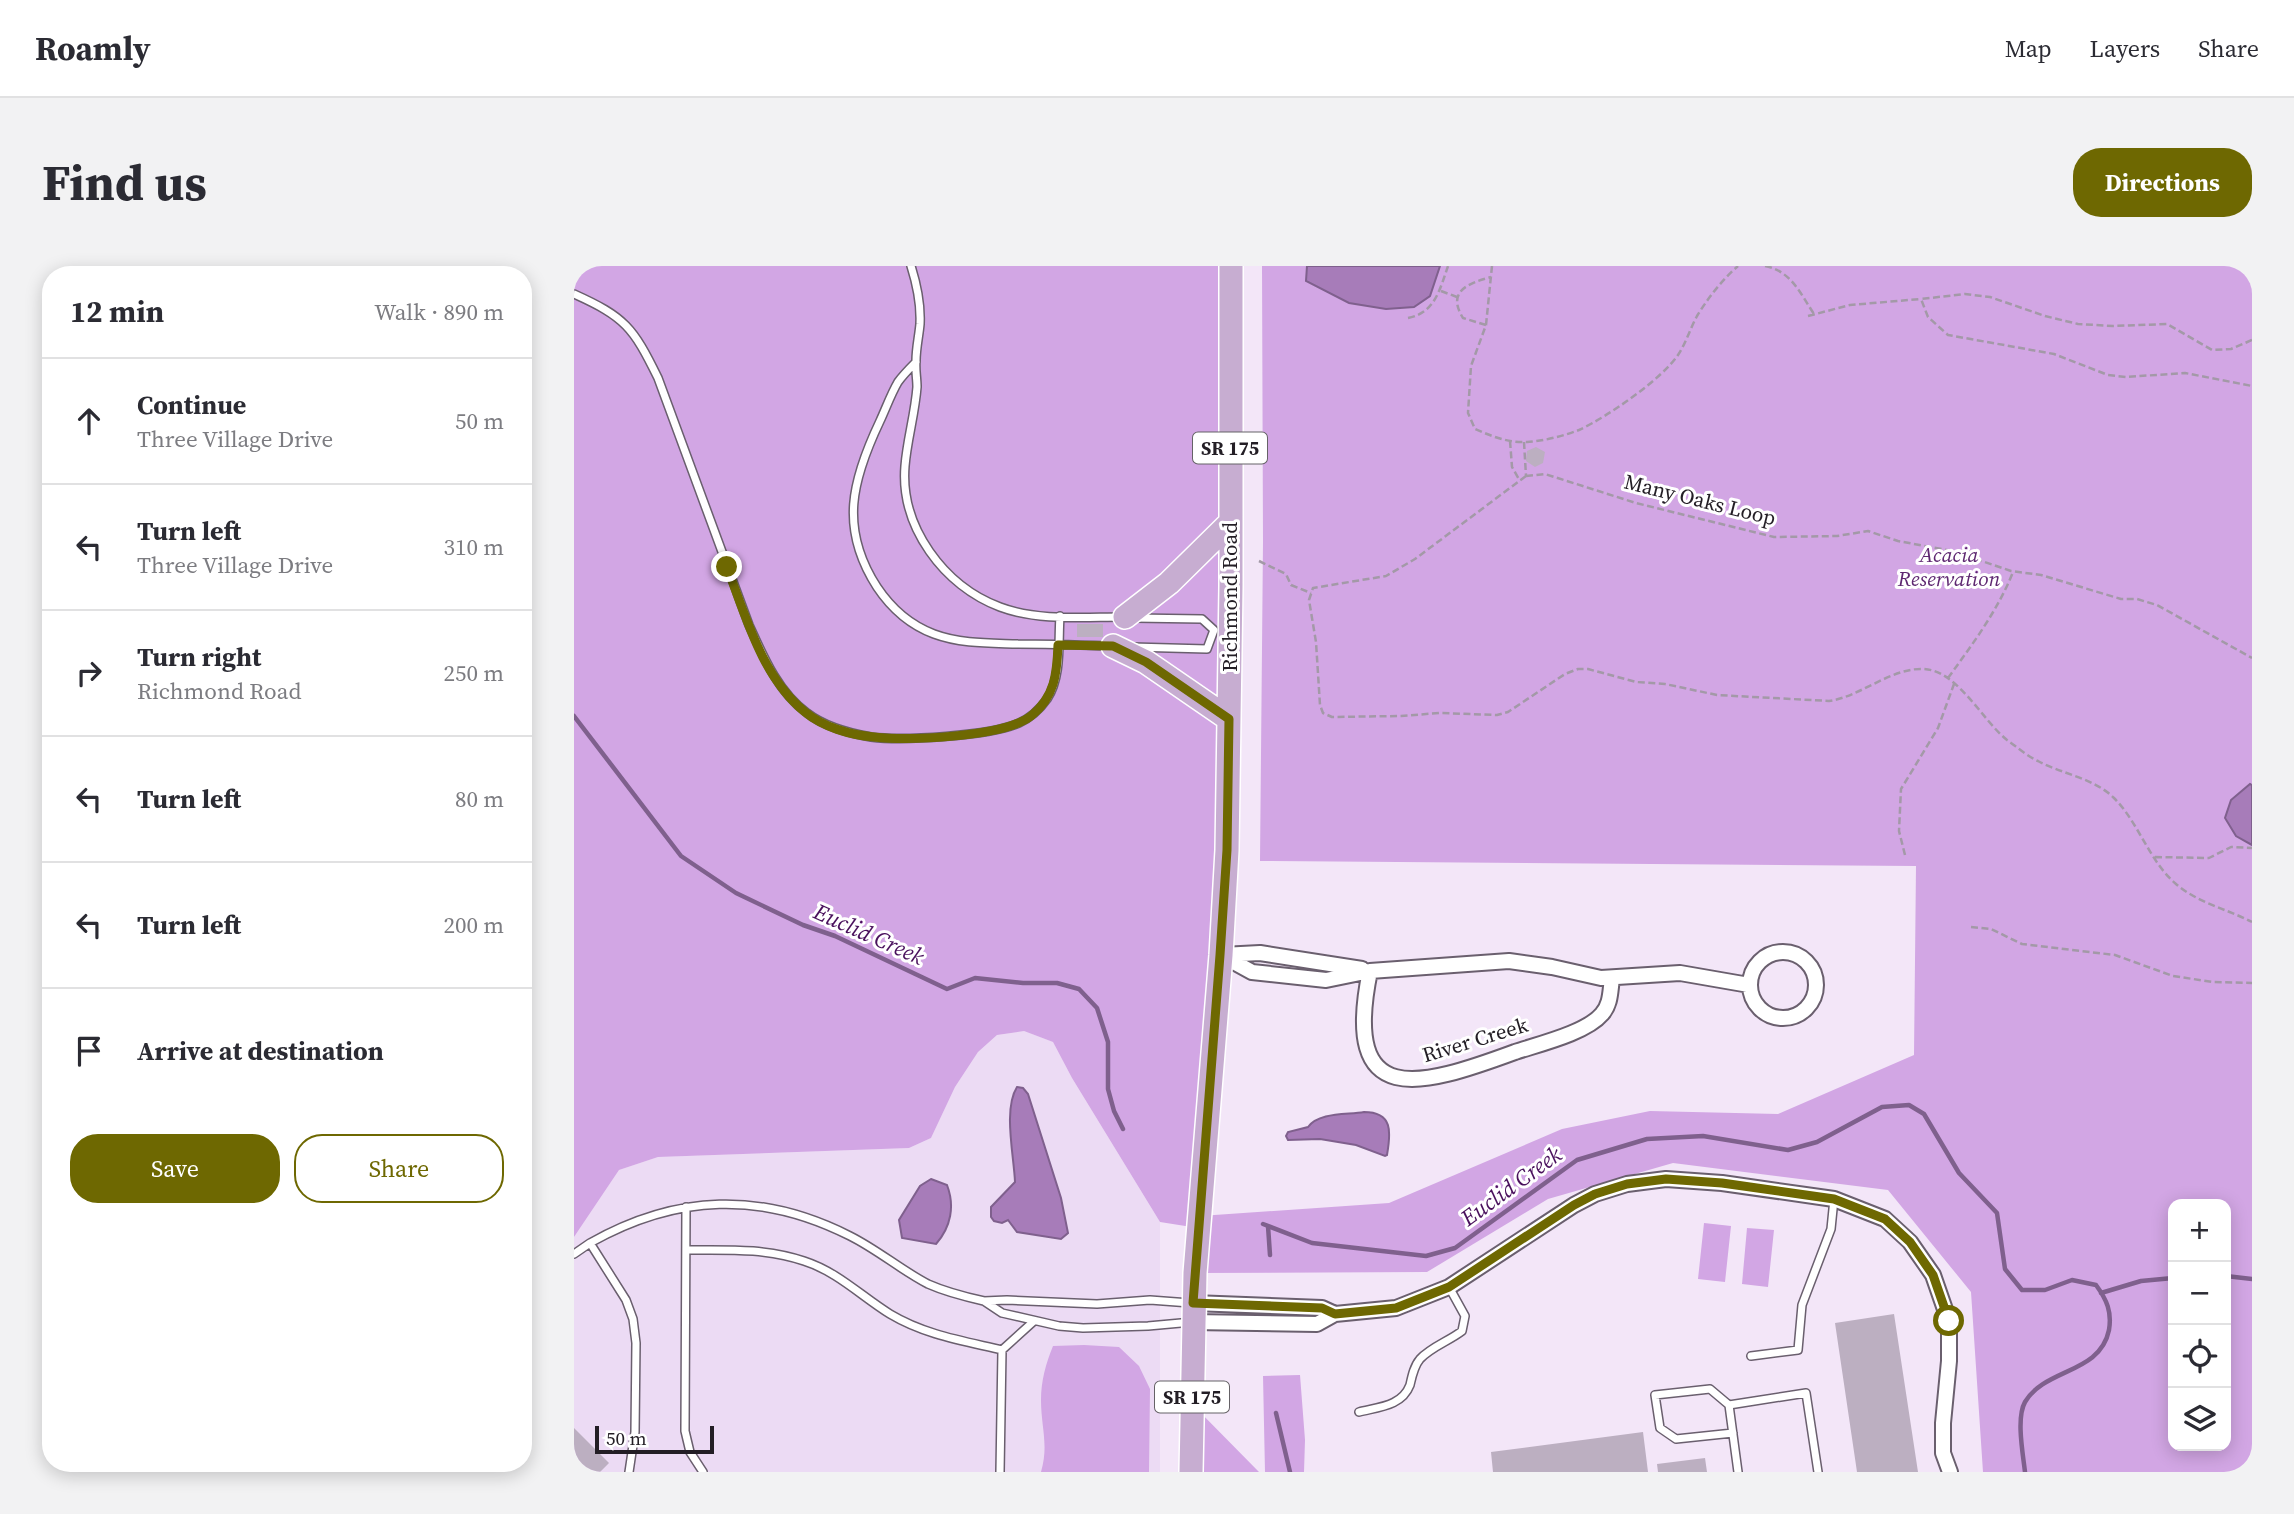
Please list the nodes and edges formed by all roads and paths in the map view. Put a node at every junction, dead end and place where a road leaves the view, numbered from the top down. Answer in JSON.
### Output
{"nodes":[{"id":1,"x":911,"y":266,"type":"edge"},
{"id":2,"x":1231,"y":266,"type":"edge"},
{"id":3,"x":1448,"y":266,"type":"edge"},
{"id":4,"x":1492,"y":266,"type":"edge"},
{"id":5,"x":1738,"y":266,"type":"edge"},
{"id":6,"x":1765,"y":266,"type":"edge"},
{"id":7,"x":1491,"y":277,"type":"junction"},
{"id":8,"x":1439,"y":291,"type":"junction"},
{"id":9,"x":574,"y":294,"type":"edge"},
{"id":10,"x":1457,"y":297,"type":"junction"},
{"id":11,"x":1921,"y":299,"type":"junction"},
{"id":12,"x":1814,"y":314,"type":"junction"},
{"id":13,"x":1808,"y":316,"type":"dead end"},
{"id":14,"x":1409,"y":318,"type":"dead end"},
{"id":15,"x":1486,"y":325,"type":"junction"},
{"id":16,"x":2252,"y":340,"type":"edge"},
{"id":17,"x":915,"y":362,"type":"junction"},
{"id":18,"x":2252,"y":387,"type":"edge"},
{"id":19,"x":1510,"y":441,"type":"junction"},
{"id":20,"x":1524,"y":442,"type":"junction"},
{"id":21,"x":1526,"y":477,"type":"junction"},
{"id":22,"x":1520,"y":481,"type":"junction"},
{"id":23,"x":1230,"y":523,"type":"junction"},
{"id":24,"x":1259,"y":561,"type":"dead end"},
{"id":25,"x":2013,"y":572,"type":"junction"},
{"id":26,"x":1311,"y":593,"type":"junction"},
{"id":27,"x":1060,"y":616,"type":"junction"},
{"id":28,"x":1125,"y":617,"type":"junction"},
{"id":29,"x":1058,"y":645,"type":"junction"},
{"id":30,"x":1113,"y":646,"type":"junction"},
{"id":31,"x":2252,"y":658,"type":"edge"},
{"id":32,"x":1948,"y":678,"type":"junction"},
{"id":33,"x":1954,"y":684,"type":"junction"},
{"id":34,"x":1229,"y":719,"type":"junction"},
{"id":35,"x":2252,"y":848,"type":"edge"},
{"id":36,"x":1905,"y":855,"type":"dead end"},
{"id":37,"x":2155,"y":857,"type":"junction"},
{"id":38,"x":2252,"y":922,"type":"edge"},
{"id":39,"x":1971,"y":927,"type":"dead end"},
{"id":40,"x":1220,"y":955,"type":"junction"},
{"id":41,"x":1370,"y":971,"type":"junction"},
{"id":42,"x":1612,"y":979,"type":"junction"},
{"id":43,"x":2252,"y":983,"type":"edge"},
{"id":44,"x":1749,"y":985,"type":"junction"},
{"id":45,"x":1834,"y":1199,"type":"junction"},
{"id":46,"x":686,"y":1207,"type":"junction"},
{"id":47,"x":590,"y":1243,"type":"junction"},
{"id":48,"x":687,"y":1250,"type":"junction"},
{"id":49,"x":574,"y":1254,"type":"edge"},
{"id":50,"x":1449,"y":1287,"type":"junction"},
{"id":51,"x":984,"y":1301,"type":"junction"},
{"id":52,"x":1193,"y":1312,"type":"junction"},
{"id":53,"x":1034,"y":1321,"type":"junction"},
{"id":54,"x":1002,"y":1350,"type":"junction"},
{"id":55,"x":1751,"y":1356,"type":"dead end"},
{"id":56,"x":1729,"y":1405,"type":"junction"},
{"id":57,"x":1359,"y":1412,"type":"dead end"},
{"id":58,"x":1732,"y":1433,"type":"junction"},
{"id":59,"x":629,"y":1472,"type":"edge"},
{"id":60,"x":703,"y":1472,"type":"edge"},
{"id":61,"x":1000,"y":1472,"type":"edge"},
{"id":62,"x":1191,"y":1472,"type":"edge"},
{"id":63,"x":1738,"y":1472,"type":"edge"},
{"id":64,"x":1818,"y":1472,"type":"edge"},
{"id":65,"x":1950,"y":1472,"type":"edge"}],
"edges":[{"from":1,"to":17,"type":"lane"},
{"from":2,"to":23,"type":"main road","name":"Richmond Road","number":"SR 175"},
{"from":3,"to":8,"type":"path"},
{"from":4,"to":7,"type":"path"},
{"from":5,"to":20,"type":"path"},
{"from":6,"to":12,"type":"path"},
{"from":7,"to":10,"type":"path"},
{"from":7,"to":15,"type":"path"},
{"from":8,"to":10,"type":"path"},
{"from":8,"to":14,"type":"path"},
{"from":9,"to":29,"type":"lane"},
{"from":10,"to":15,"type":"path"},
{"from":11,"to":12,"type":"path"},
{"from":11,"to":16,"type":"path"},
{"from":11,"to":18,"type":"path"},
{"from":12,"to":13,"type":"path"},
{"from":15,"to":19,"type":"path"},
{"from":17,"to":27,"type":"lane"},
{"from":17,"to":29,"type":"lane"},
{"from":19,"to":20,"type":"path"},
{"from":19,"to":22,"type":"path"},
{"from":20,"to":21,"type":"path"},
{"from":21,"to":22,"type":"path"},
{"from":21,"to":25,"type":"path","name":"Many Oaks Loop"},
{"from":22,"to":26,"type":"path"},
{"from":23,"to":28,"type":"main road"},
{"from":23,"to":34,"type":"main road","name":"Richmond Road","number":"SR 175"},
{"from":24,"to":26,"type":"path"},
{"from":25,"to":31,"type":"path","name":"Many Oaks Loop"},
{"from":25,"to":32,"type":"path"},
{"from":26,"to":32,"type":"path"},
{"from":27,"to":28,"type":"lane"},
{"from":27,"to":29,"type":"lane"},
{"from":28,"to":30,"type":"lane"},
{"from":29,"to":30,"type":"lane"},
{"from":30,"to":34,"type":"main road"},
{"from":32,"to":33,"type":"path"},
{"from":33,"to":36,"type":"path"},
{"from":33,"to":37,"type":"path"},
{"from":34,"to":40,"type":"main road","name":"Richmond Road","number":"SR 175"},
{"from":35,"to":37,"type":"path"},
{"from":37,"to":38,"type":"path"},
{"from":39,"to":43,"type":"path"},
{"from":40,"to":41,"type":"street"},
{"from":40,"to":52,"type":"main road","name":"Richmond Road","number":"SR 175"},
{"from":41,"to":42,"type":"street"},
{"from":41,"to":42,"type":"street","name":"River Creek"},
{"from":42,"to":44,"type":"street"},
{"from":44,"to":44,"type":"street"},
{"from":45,"to":50,"type":"street"},
{"from":45,"to":55,"type":"lane"},
{"from":45,"to":65,"type":"street"},
{"from":46,"to":47,"type":"lane"},
{"from":46,"to":48,"type":"lane"},
{"from":46,"to":51,"type":"lane"},
{"from":47,"to":49,"type":"lane"},
{"from":47,"to":59,"type":"lane"},
{"from":48,"to":54,"type":"lane"},
{"from":48,"to":60,"type":"lane"},
{"from":50,"to":52,"type":"street"},
{"from":50,"to":57,"type":"lane"},
{"from":51,"to":52,"type":"lane"},
{"from":51,"to":53,"type":"lane"},
{"from":52,"to":53,"type":"lane"},
{"from":52,"to":62,"type":"main road","name":"Richmond Road","number":"SR 175"},
{"from":53,"to":54,"type":"lane"},
{"from":54,"to":61,"type":"lane"},
{"from":56,"to":58,"type":"lane"},
{"from":56,"to":58,"type":"lane"},
{"from":56,"to":64,"type":"lane"},
{"from":58,"to":63,"type":"lane"}]}
